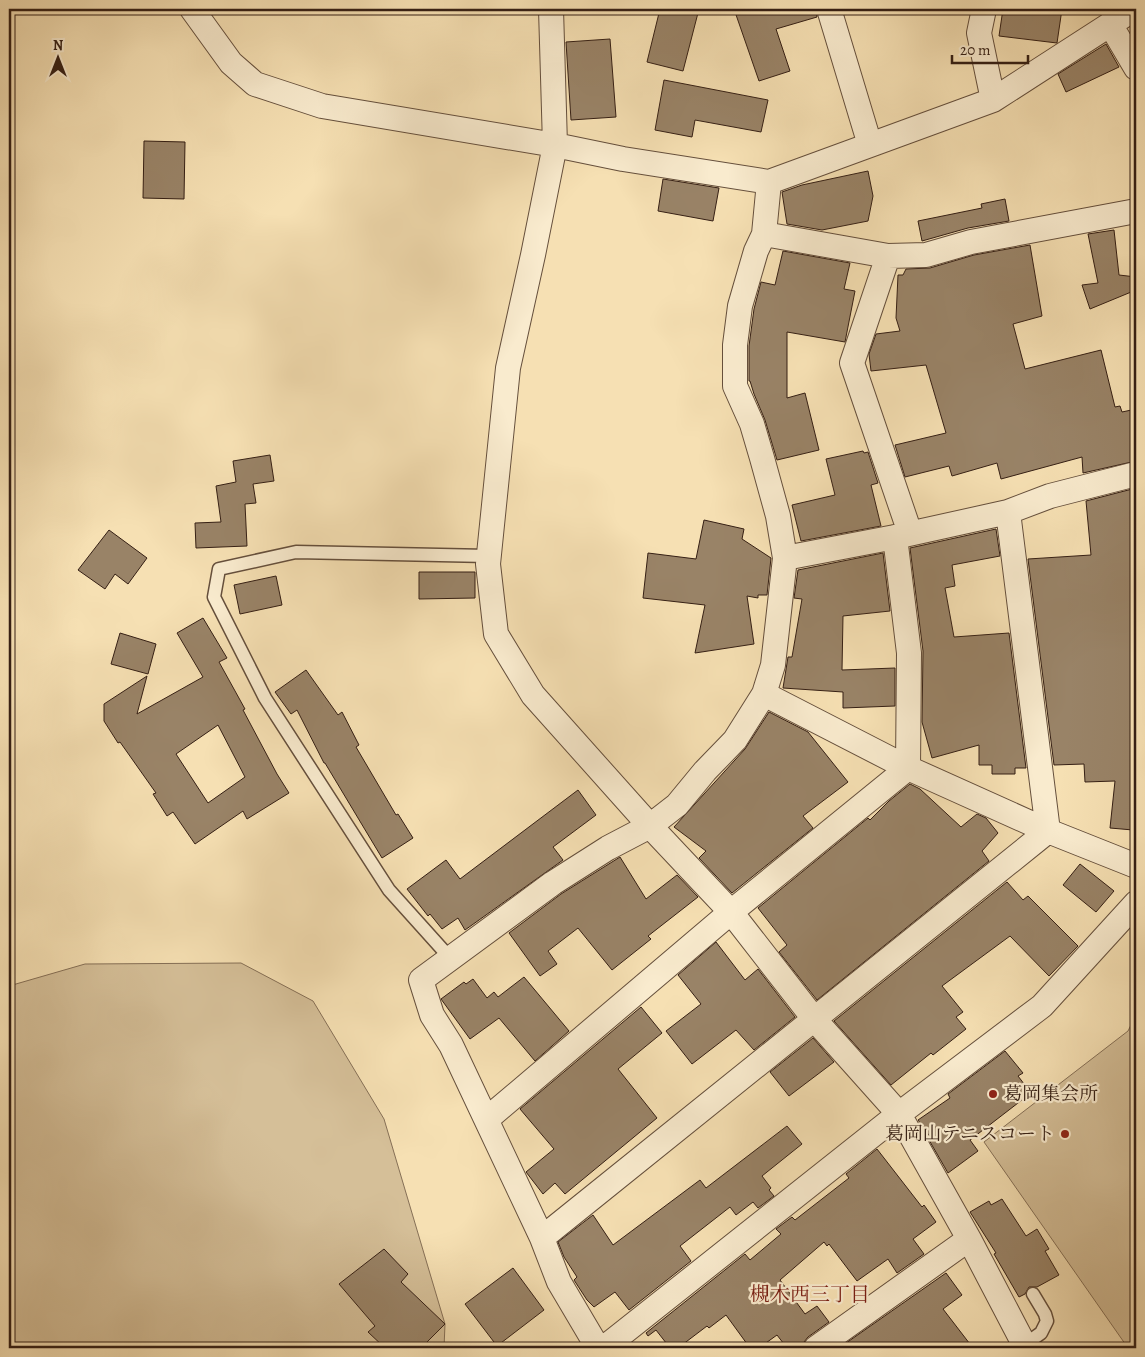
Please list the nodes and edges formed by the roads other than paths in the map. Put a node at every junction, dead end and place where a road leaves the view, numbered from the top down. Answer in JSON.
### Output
{"nodes":[{"id":1,"x":192,"y":9,"type":"edge"},
{"id":2,"x":551,"y":9,"type":"edge"},
{"id":3,"x":829,"y":9,"type":"edge"},
{"id":4,"x":984,"y":9,"type":"edge"},
{"id":5,"x":1134,"y":9,"type":"edge"},
{"id":6,"x":1110,"y":24,"type":"junction"},
{"id":7,"x":1136,"y":68,"type":"edge"},
{"id":8,"x":994,"y":100,"type":"junction"},
{"id":9,"x":555,"y":145,"type":"junction"},
{"id":10,"x":870,"y":145,"type":"junction"},
{"id":11,"x":769,"y":182,"type":"junction"},
{"id":12,"x":1136,"y":211,"type":"edge"},
{"id":13,"x":764,"y":234,"type":"junction"},
{"id":14,"x":888,"y":256,"type":"junction"},
{"id":15,"x":1136,"y":474,"type":"edge"},
{"id":16,"x":1008,"y":512,"type":"junction"},
{"id":17,"x":902,"y":535,"type":"junction"},
{"id":18,"x":488,"y":556,"type":"junction"},
{"id":19,"x":786,"y":558,"type":"junction"},
{"id":20,"x":764,"y":694,"type":"junction"},
{"id":21,"x":908,"y":768,"type":"junction"},
{"id":22,"x":650,"y":826,"type":"junction"},
{"id":23,"x":1048,"y":831,"type":"junction"},
{"id":24,"x":1136,"y":866,"type":"edge"},
{"id":25,"x":1136,"y":902,"type":"edge"},
{"id":26,"x":731,"y":912,"type":"junction"},
{"id":27,"x":451,"y":958,"type":"junction"},
{"id":28,"x":815,"y":1020,"type":"junction"},
{"id":29,"x":899,"y":1114,"type":"junction"},
{"id":30,"x":487,"y":1119,"type":"junction"},
{"id":31,"x":542,"y":1238,"type":"junction"},
{"id":32,"x":969,"y":1239,"type":"junction"},
{"id":33,"x":1033,"y":1294,"type":"dead end"},
{"id":34,"x":1025,"y":1347,"type":"edge"},
{"id":35,"x":607,"y":1348,"type":"edge"},
{"id":36,"x":816,"y":1348,"type":"edge"}],
"edges":[{"from":1,"to":9,"type":"street"},
{"from":2,"to":9,"type":"street"},
{"from":3,"to":10,"type":"street"},
{"from":4,"to":8,"type":"street"},
{"from":5,"to":6,"type":"street"},
{"from":6,"to":7,"type":"street"},
{"from":6,"to":8,"type":"street"},
{"from":8,"to":10,"type":"street"},
{"from":9,"to":11,"type":"street"},
{"from":9,"to":18,"type":"street"},
{"from":10,"to":11,"type":"street"},
{"from":11,"to":13,"type":"street"},
{"from":12,"to":14,"type":"street"},
{"from":13,"to":14,"type":"street"},
{"from":13,"to":19,"type":"street"},
{"from":14,"to":17,"type":"street"},
{"from":15,"to":16,"type":"street"},
{"from":16,"to":17,"type":"street"},
{"from":16,"to":23,"type":"street"},
{"from":17,"to":19,"type":"street"},
{"from":17,"to":21,"type":"street"},
{"from":18,"to":22,"type":"street"},
{"from":18,"to":27,"type":"lane"},
{"from":19,"to":20,"type":"street"},
{"from":20,"to":21,"type":"street"},
{"from":20,"to":22,"type":"street"},
{"from":21,"to":23,"type":"street"},
{"from":21,"to":26,"type":"street"},
{"from":22,"to":26,"type":"street"},
{"from":22,"to":27,"type":"street"},
{"from":23,"to":24,"type":"street"},
{"from":23,"to":28,"type":"street"},
{"from":25,"to":29,"type":"street"},
{"from":26,"to":28,"type":"street"},
{"from":26,"to":30,"type":"street"},
{"from":27,"to":30,"type":"street"},
{"from":28,"to":29,"type":"street"},
{"from":28,"to":31,"type":"street"},
{"from":29,"to":32,"type":"street"},
{"from":29,"to":35,"type":"street"},
{"from":30,"to":31,"type":"street"},
{"from":31,"to":35,"type":"street"},
{"from":32,"to":34,"type":"street"},
{"from":32,"to":36,"type":"street"},
{"from":33,"to":34,"type":"lane"}]}
